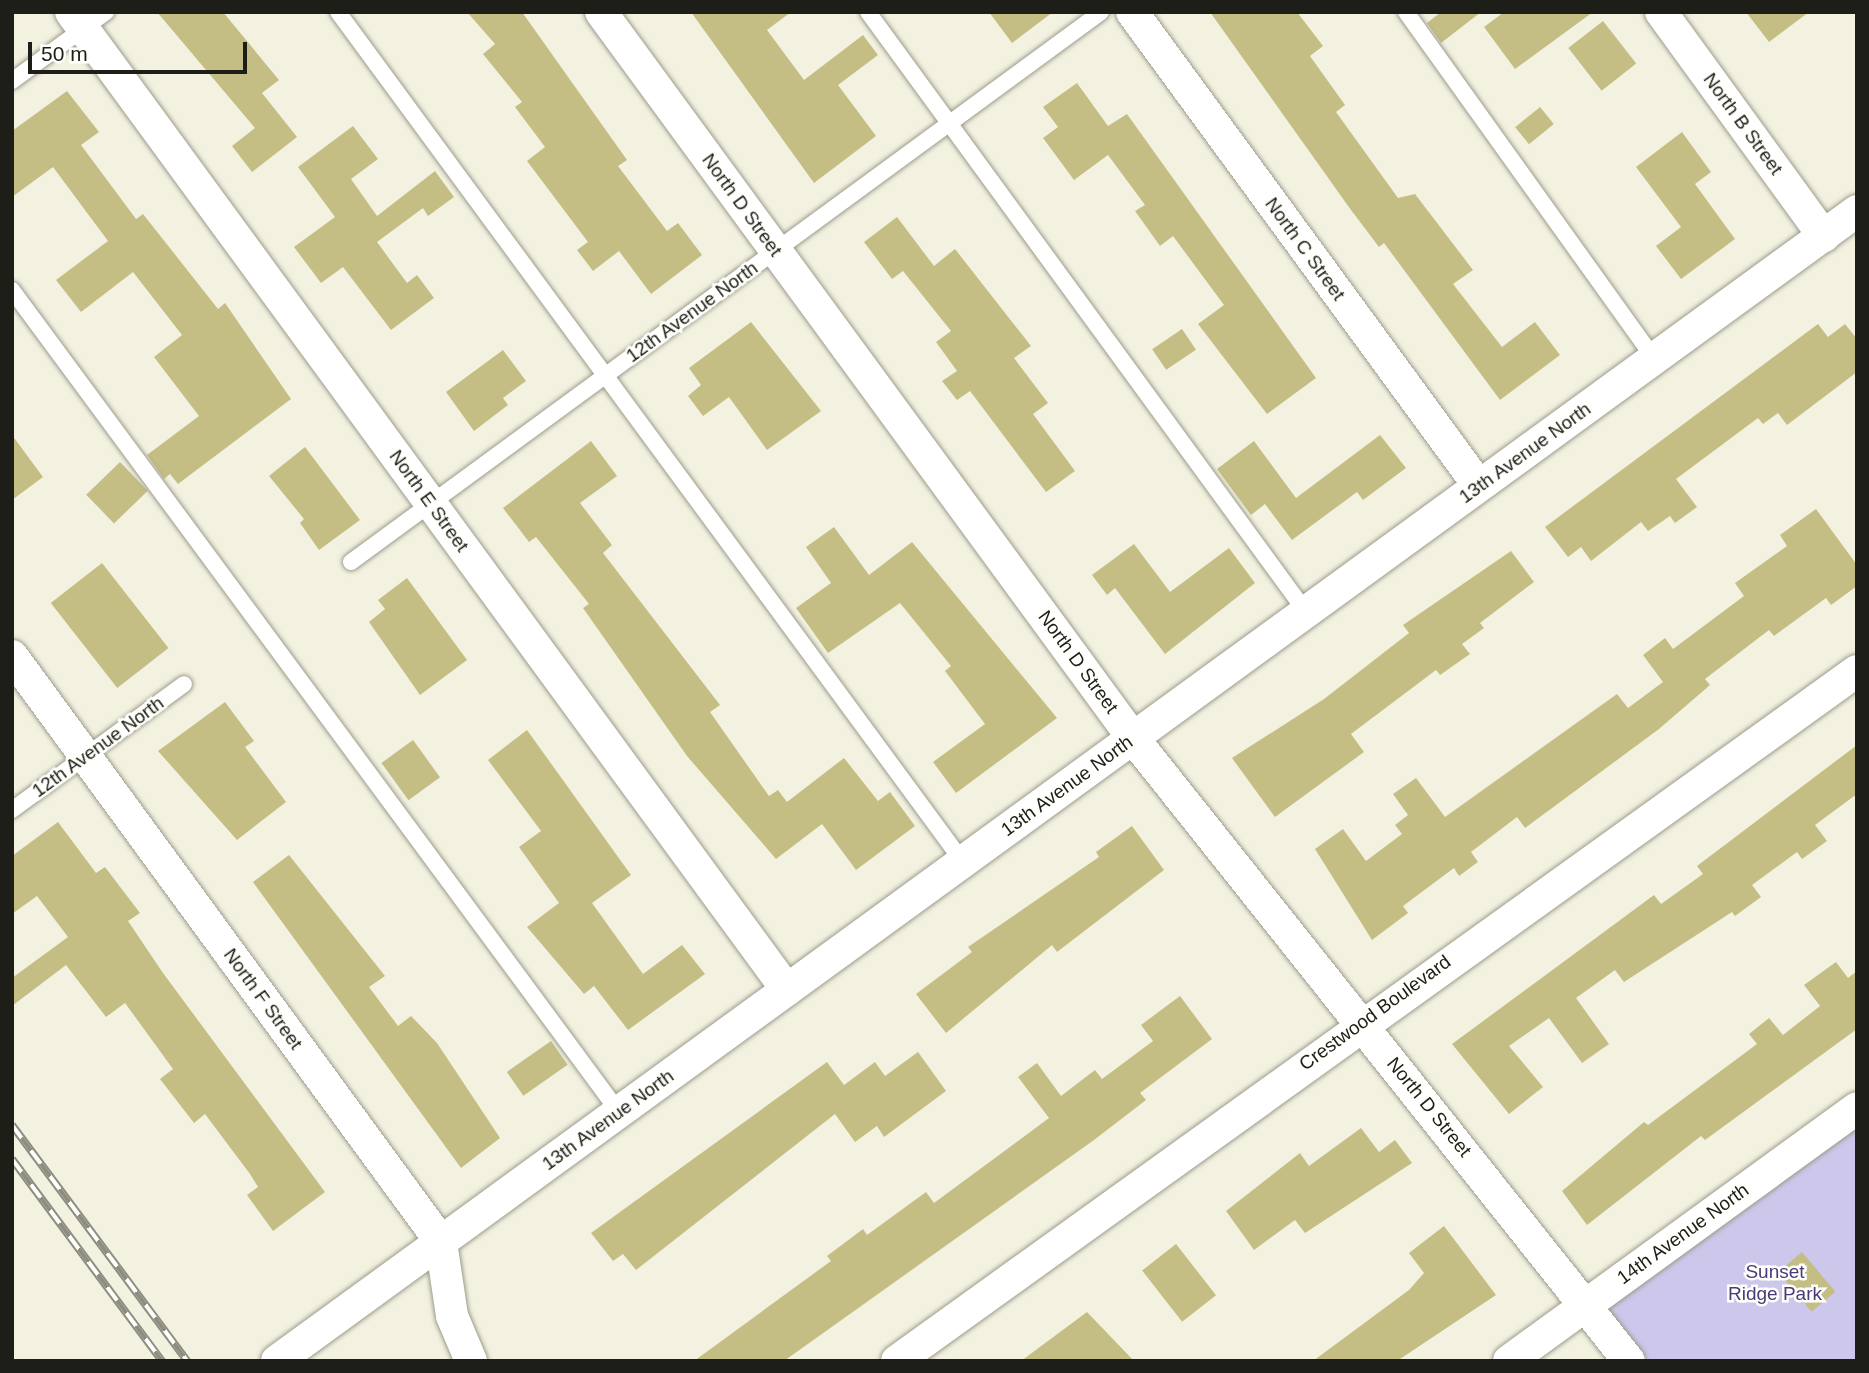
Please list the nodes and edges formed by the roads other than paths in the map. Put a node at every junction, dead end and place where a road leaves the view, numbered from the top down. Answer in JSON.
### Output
{"nodes":[{"id":1,"x":338,"y":12,"type":"edge"},
{"id":2,"x":601,"y":12,"type":"edge"},
{"id":3,"x":868,"y":12,"type":"edge"},
{"id":4,"x":1101,"y":12,"type":"edge"},
{"id":5,"x":1132,"y":12,"type":"edge"},
{"id":6,"x":1406,"y":12,"type":"edge"},
{"id":7,"x":1661,"y":12,"type":"edge"},
{"id":8,"x":86,"y":18,"type":"edge"},
{"id":9,"x":12,"y":81,"type":"edge"},
{"id":10,"x":950,"y":124,"type":"junction"},
{"id":11,"x":1857,"y":211,"type":"edge"},
{"id":12,"x":1824,"y":236,"type":"junction"},
{"id":13,"x":776,"y":251,"type":"junction"},
{"id":14,"x":12,"y":290,"type":"edge"},
{"id":15,"x":1654,"y":359,"type":"junction"},
{"id":16,"x":604,"y":376,"type":"junction"},
{"id":17,"x":1479,"y":486,"type":"junction"},
{"id":18,"x":430,"y":503,"type":"junction"},
{"id":19,"x":351,"y":562,"type":"dead end"},
{"id":20,"x":1306,"y":612,"type":"junction"},
{"id":21,"x":12,"y":656,"type":"edge"},
{"id":22,"x":1857,"y":671,"type":"edge"},
{"id":23,"x":184,"y":684,"type":"dead end"},
{"id":24,"x":1133,"y":738,"type":"junction"},
{"id":25,"x":86,"y":756,"type":"junction"},
{"id":26,"x":12,"y":810,"type":"edge"},
{"id":27,"x":963,"y":862,"type":"junction"},
{"id":28,"x":787,"y":990,"type":"junction"},
{"id":29,"x":1360,"y":1022,"type":"junction"},
{"id":30,"x":1857,"y":1108,"type":"edge"},
{"id":31,"x":619,"y":1112,"type":"junction"},
{"id":32,"x":441,"y":1242,"type":"junction"},
{"id":33,"x":1586,"y":1304,"type":"junction"},
{"id":34,"x":277,"y":1361,"type":"edge"},
{"id":35,"x":471,"y":1361,"type":"edge"},
{"id":36,"x":897,"y":1361,"type":"edge"},
{"id":37,"x":1509,"y":1361,"type":"edge"},
{"id":38,"x":1629,"y":1361,"type":"edge"}],
"edges":[{"from":1,"to":16,"type":"lane"},
{"from":2,"to":13,"type":"street","name":"North D Street"},
{"from":3,"to":10,"type":"lane"},
{"from":4,"to":10,"type":"lane","name":"12th Avenue North"},
{"from":5,"to":17,"type":"street","name":"North C Street"},
{"from":6,"to":15,"type":"lane"},
{"from":7,"to":12,"type":"street","name":"North B Street"},
{"from":8,"to":9,"type":"lane"},
{"from":8,"to":18,"type":"street","name":"North E Street"},
{"from":10,"to":13,"type":"lane","name":"12th Avenue North"},
{"from":10,"to":20,"type":"lane"},
{"from":11,"to":12,"type":"street","name":"13th Avenue North"},
{"from":12,"to":15,"type":"street","name":"13th Avenue North"},
{"from":13,"to":16,"type":"lane","name":"12th Avenue North"},
{"from":13,"to":24,"type":"street","name":"North D Street"},
{"from":14,"to":31,"type":"lane"},
{"from":15,"to":17,"type":"street","name":"13th Avenue North"},
{"from":16,"to":18,"type":"lane","name":"12th Avenue North"},
{"from":16,"to":27,"type":"lane"},
{"from":17,"to":20,"type":"street","name":"13th Avenue North"},
{"from":18,"to":19,"type":"lane","name":"12th Avenue North"},
{"from":18,"to":28,"type":"street","name":"North E Street"},
{"from":20,"to":24,"type":"street","name":"13th Avenue North"},
{"from":21,"to":25,"type":"street","name":"North F Street"},
{"from":22,"to":29,"type":"street","name":"Crestwood Boulevard"},
{"from":23,"to":25,"type":"lane","name":"12th Avenue North"},
{"from":24,"to":27,"type":"street","name":"13th Avenue North"},
{"from":24,"to":29,"type":"street","name":"North D Street"},
{"from":25,"to":26,"type":"lane","name":"12th Avenue North"},
{"from":25,"to":32,"type":"street","name":"North F Street"},
{"from":27,"to":28,"type":"street","name":"13th Avenue North"},
{"from":28,"to":31,"type":"street","name":"13th Avenue North"},
{"from":29,"to":33,"type":"street","name":"North D Street"},
{"from":29,"to":36,"type":"street","name":"Crestwood Boulevard"},
{"from":30,"to":33,"type":"street","name":"14th Avenue North"},
{"from":31,"to":32,"type":"street","name":"13th Avenue North"},
{"from":32,"to":34,"type":"street","name":"13th Avenue North"},
{"from":32,"to":35,"type":"street","name":"North F Street"},
{"from":33,"to":37,"type":"street","name":"14th Avenue North"},
{"from":33,"to":38,"type":"street","name":"North D Street"}]}
